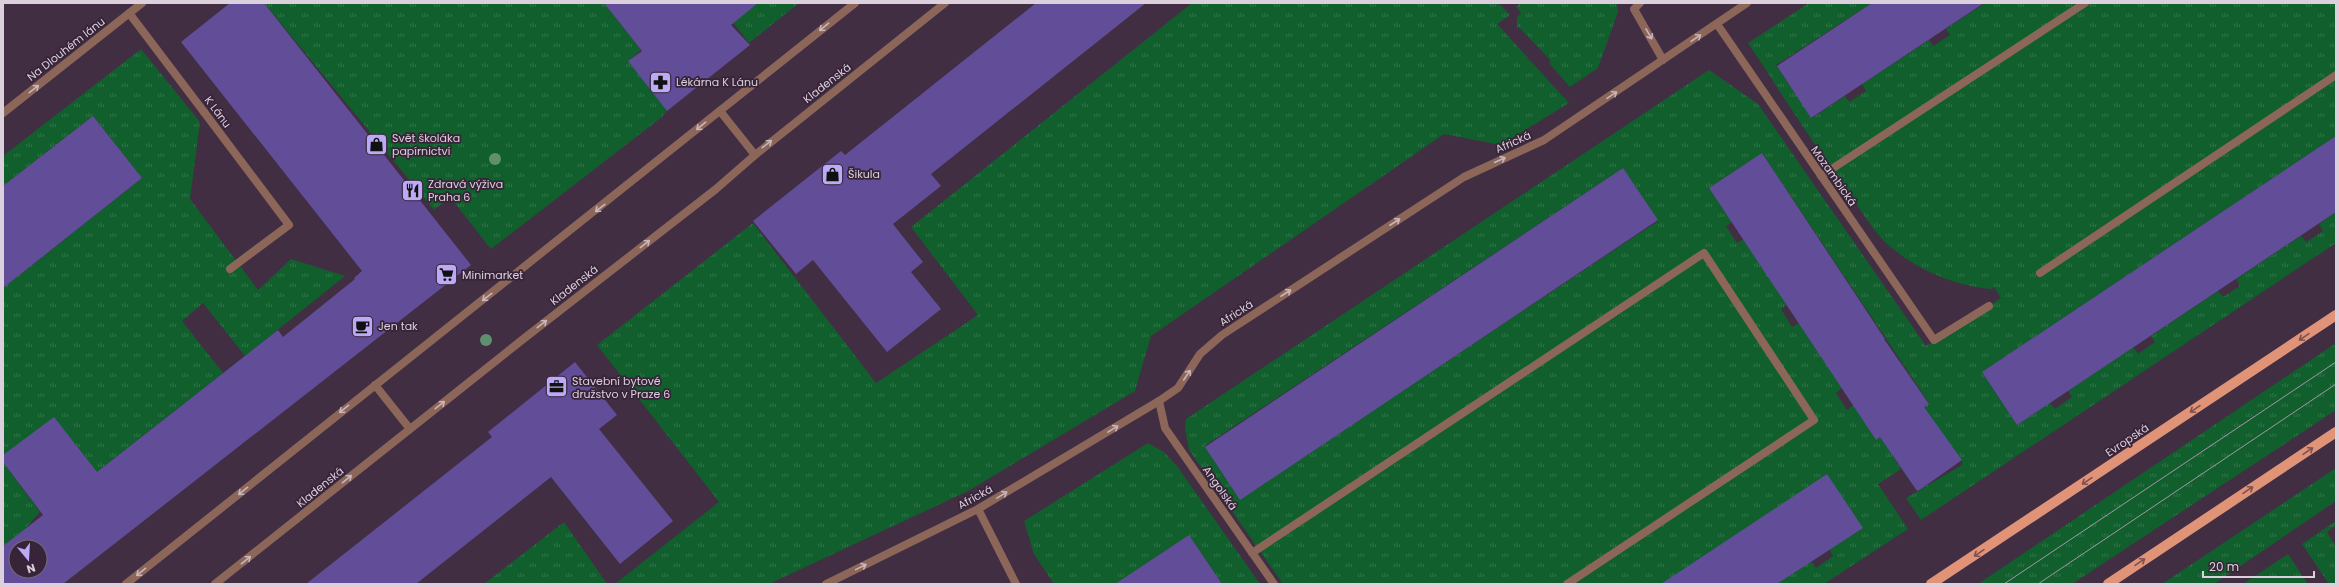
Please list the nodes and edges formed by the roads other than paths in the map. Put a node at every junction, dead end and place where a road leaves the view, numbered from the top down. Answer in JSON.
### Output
{"nodes":[{"id":1,"x":142,"y":3,"type":"edge"},
{"id":2,"x":855,"y":3,"type":"edge"},
{"id":3,"x":945,"y":3,"type":"edge"},
{"id":4,"x":1640,"y":3,"type":"edge"},
{"id":5,"x":1747,"y":3,"type":"edge"},
{"id":6,"x":2086,"y":3,"type":"edge"},
{"id":7,"x":129,"y":13,"type":"junction"},
{"id":8,"x":1717,"y":24,"type":"junction"},
{"id":9,"x":1663,"y":60,"type":"junction"},
{"id":10,"x":2336,"y":75,"type":"edge"},
{"id":11,"x":720,"y":111,"type":"junction"},
{"id":12,"x":3,"y":113,"type":"edge"},
{"id":13,"x":754,"y":155,"type":"junction"},
{"id":14,"x":1822,"y":176,"type":"junction"},
{"id":15,"x":230,"y":269,"type":"dead end"},
{"id":16,"x":2040,"y":273,"type":"dead end"},
{"id":17,"x":1989,"y":306,"type":"dead end"},
{"id":18,"x":2336,"y":315,"type":"edge"},
{"id":19,"x":375,"y":385,"type":"junction"},
{"id":20,"x":1159,"y":401,"type":"junction"},
{"id":21,"x":410,"y":429,"type":"junction"},
{"id":22,"x":2336,"y":432,"type":"edge"},
{"id":23,"x":978,"y":509,"type":"junction"},
{"id":24,"x":1252,"y":553,"type":"junction"},
{"id":25,"x":126,"y":584,"type":"edge"},
{"id":26,"x":215,"y":584,"type":"edge"},
{"id":27,"x":826,"y":584,"type":"edge"},
{"id":28,"x":1016,"y":584,"type":"edge"},
{"id":29,"x":1274,"y":584,"type":"edge"},
{"id":30,"x":1567,"y":584,"type":"edge"},
{"id":31,"x":1932,"y":584,"type":"edge"},
{"id":32,"x":2108,"y":584,"type":"edge"}],
"edges":[{"from":1,"to":7,"type":"street","name":"Na Dlouhém lánu"},
{"from":2,"to":11,"type":"street","one_way":true},
{"from":13,"to":3,"type":"street","name":"Kladenská","one_way":true},
{"from":4,"to":9,"type":"street","one_way":true},
{"from":5,"to":8,"type":"street","name":"Africká"},
{"from":6,"to":14,"type":"street"},
{"from":12,"to":7,"type":"street","name":"Na Dlouhém lánu","one_way":true},
{"from":7,"to":15,"type":"street","name":"K Lánu"},
{"from":9,"to":8,"type":"street","name":"Africká","one_way":true},
{"from":8,"to":14,"type":"street","name":"Mozambická"},
{"from":20,"to":9,"type":"street","name":"Africká","one_way":true},
{"from":10,"to":16,"type":"street"},
{"from":11,"to":13,"type":"street"},
{"from":11,"to":19,"type":"street","one_way":true},
{"from":21,"to":13,"type":"street","name":"Kladenská","one_way":true},
{"from":14,"to":17,"type":"street","name":"Mozambická"},
{"from":18,"to":31,"type":"main road","name":"Evropská","one_way":true},
{"from":19,"to":21,"type":"street"},
{"from":19,"to":25,"type":"street","one_way":true},
{"from":23,"to":20,"type":"street","name":"Africká","one_way":true},
{"from":20,"to":24,"type":"street","name":"Angolská"},
{"from":26,"to":21,"type":"street","name":"Kladenská","one_way":true},
{"from":32,"to":22,"type":"main road","one_way":true},
{"from":27,"to":23,"type":"street","name":"Africká","one_way":true},
{"from":23,"to":28,"type":"street"},
{"from":24,"to":29,"type":"street","name":"Angolská"},
{"from":24,"to":30,"type":"street"}]}
